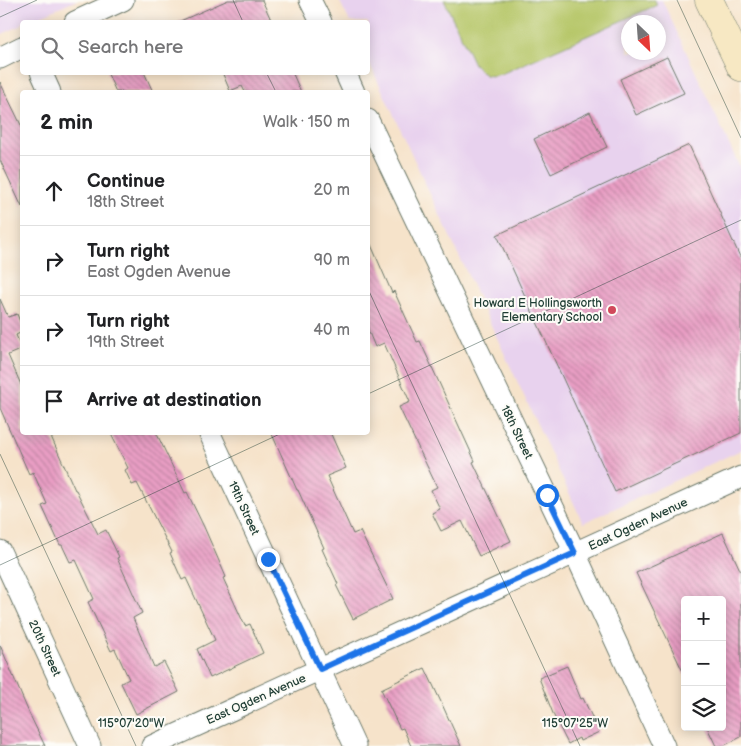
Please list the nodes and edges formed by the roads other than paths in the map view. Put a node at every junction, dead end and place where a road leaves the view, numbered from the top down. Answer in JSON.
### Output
{"nodes":[{"id":1,"x":123,"y":0,"type":"edge"},
{"id":2,"x":310,"y":0,"type":"edge"},
{"id":3,"x":709,"y":0,"type":"edge"},
{"id":4,"x":79,"y":20,"type":"edge"},
{"id":5,"x":320,"y":20,"type":"edge"},
{"id":6,"x":20,"y":48,"type":"edge"},
{"id":7,"x":0,"y":58,"type":"edge"},
{"id":8,"x":741,"y":67,"type":"edge"},
{"id":9,"x":42,"y":75,"type":"edge"},
{"id":10,"x":346,"y":75,"type":"edge"},
{"id":11,"x":49,"y":90,"type":"edge"},
{"id":12,"x":353,"y":90,"type":"edge"},
{"id":13,"x":370,"y":124,"type":"edge"},
{"id":14,"x":210,"y":435,"type":"edge"},
{"id":15,"x":741,"y":477,"type":"edge"},
{"id":16,"x":0,"y":551,"type":"edge"},
{"id":17,"x":575,"y":553,"type":"junction"},
{"id":18,"x":320,"y":669,"type":"junction"},
{"id":19,"x":90,"y":746,"type":"edge"},
{"id":20,"x":152,"y":746,"type":"edge"},
{"id":21,"x":355,"y":746,"type":"edge"},
{"id":22,"x":664,"y":746,"type":"edge"}],
"edges":[{"from":1,"to":4,"type":"street"},
{"from":2,"to":5,"type":"street"},
{"from":3,"to":8,"type":"street"},
{"from":6,"to":7,"type":"street"},
{"from":9,"to":11,"type":"street"},
{"from":10,"to":12,"type":"street"},
{"from":13,"to":17,"type":"street","name":"18th Street"},
{"from":14,"to":18,"type":"street","name":"19th Street"},
{"from":15,"to":17,"type":"street","name":"East Ogden Avenue"},
{"from":16,"to":19,"type":"street","name":"20th Street"},
{"from":17,"to":18,"type":"street","name":"East Ogden Avenue"},
{"from":17,"to":22,"type":"street","name":"18th Street"},
{"from":18,"to":20,"type":"street","name":"East Ogden Avenue"},
{"from":18,"to":21,"type":"street","name":"19th Street"}]}
